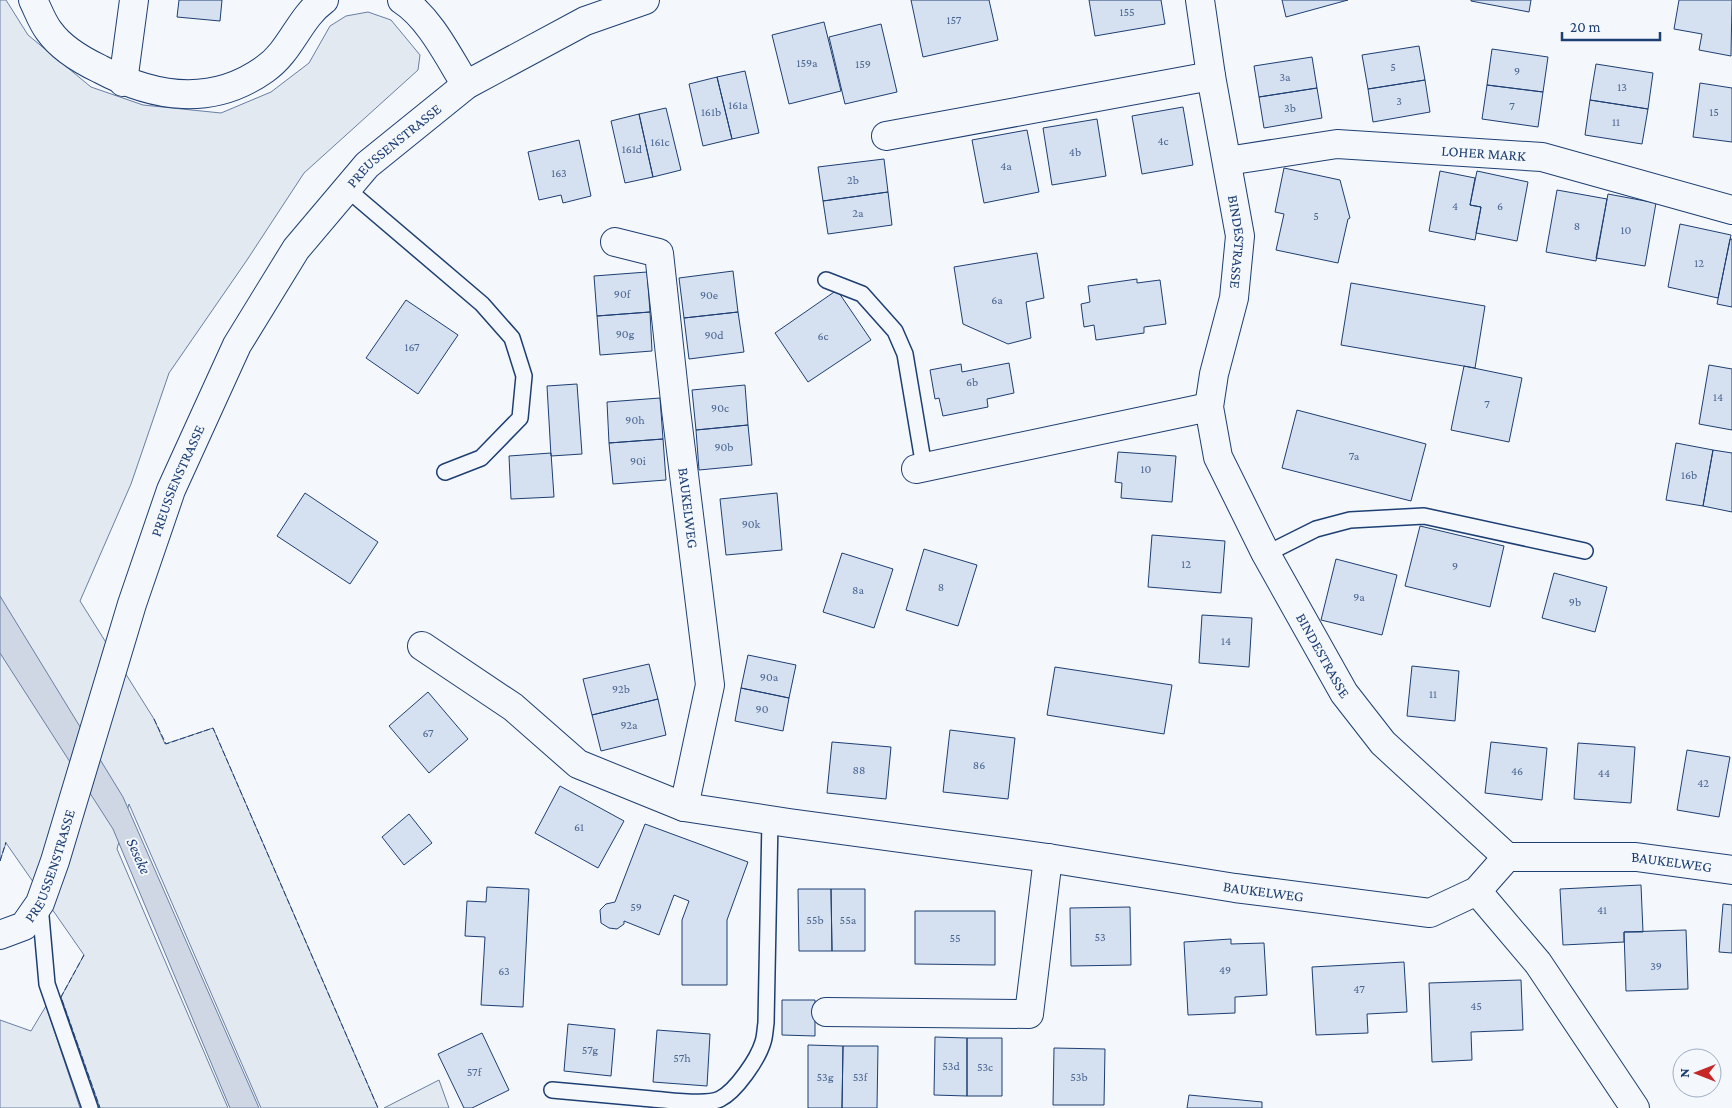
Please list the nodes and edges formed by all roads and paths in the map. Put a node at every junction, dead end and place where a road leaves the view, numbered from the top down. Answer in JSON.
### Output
{"nodes":[{"id":1,"x":33,"y":0,"type":"edge"},
{"id":2,"x":134,"y":0,"type":"edge"},
{"id":3,"x":324,"y":0,"type":"edge"},
{"id":4,"x":402,"y":0,"type":"edge"},
{"id":5,"x":645,"y":0,"type":"edge"},
{"id":6,"x":1200,"y":0,"type":"edge"},
{"id":7,"x":1211,"y":76,"type":"junction"},
{"id":8,"x":123,"y":82,"type":"junction"},
{"id":9,"x":466,"y":85,"type":"junction"},
{"id":10,"x":886,"y":136,"type":"dead end"},
{"id":11,"x":1227,"y":161,"type":"junction"},
{"id":12,"x":347,"y":189,"type":"junction"},
{"id":13,"x":1732,"y":210,"type":"edge"},
{"id":14,"x":615,"y":242,"type":"dead end"},
{"id":15,"x":826,"y":280,"type":"dead end"},
{"id":16,"x":1209,"y":407,"type":"junction"},
{"id":17,"x":920,"y":468,"type":"joint"},
{"id":18,"x":445,"y":472,"type":"dead end"},
{"id":19,"x":1585,"y":551,"type":"dead end"},
{"id":20,"x":1266,"y":554,"type":"junction"},
{"id":21,"x":422,"y":646,"type":"dead end"},
{"id":22,"x":684,"y":806,"type":"junction"},
{"id":23,"x":770,"y":820,"type":"junction"},
{"id":24,"x":1507,"y":857,"type":"junction"},
{"id":25,"x":1048,"y":858,"type":"junction"},
{"id":26,"x":1732,"y":870,"type":"edge"},
{"id":27,"x":1477,"y":891,"type":"junction"},
{"id":28,"x":40,"y":903,"type":"junction"},
{"id":29,"x":0,"y":935,"type":"edge"},
{"id":30,"x":826,"y":1012,"type":"dead end"},
{"id":31,"x":552,"y":1090,"type":"dead end"},
{"id":32,"x":90,"y":1108,"type":"edge"},
{"id":33,"x":1635,"y":1108,"type":"edge"}],
"edges":[{"from":1,"to":8,"type":"street"},
{"from":2,"to":8,"type":"street"},
{"from":3,"to":8,"type":"street"},
{"from":4,"to":9,"type":"street"},
{"from":5,"to":9,"type":"street","name":"PREUSSENSTRASSE"},
{"from":6,"to":7,"type":"street","name":"BINDESTRASSE"},
{"from":7,"to":10,"type":"street"},
{"from":7,"to":11,"type":"street","name":"BINDESTRASSE"},
{"from":9,"to":12,"type":"street","name":"PREUSSENSTRASSE"},
{"from":11,"to":13,"type":"street","name":"LOHER MARK"},
{"from":11,"to":16,"type":"street","name":"BINDESTRASSE"},
{"from":12,"to":18,"type":"lane"},
{"from":12,"to":28,"type":"street","name":"PREUSSENSTRASSE"},
{"from":14,"to":22,"type":"street","name":"BAUKELWEG"},
{"from":15,"to":17,"type":"lane"},
{"from":16,"to":17,"type":"street"},
{"from":16,"to":20,"type":"street","name":"BINDESTRASSE"},
{"from":19,"to":20,"type":"lane"},
{"from":20,"to":24,"type":"street","name":"BINDESTRASSE"},
{"from":21,"to":22,"type":"street","name":"BAUKELWEG"},
{"from":22,"to":23,"type":"street","name":"BAUKELWEG"},
{"from":23,"to":25,"type":"street","name":"BAUKELWEG"},
{"from":23,"to":31,"type":"lane"},
{"from":24,"to":26,"type":"street","name":"BAUKELWEG"},
{"from":24,"to":27,"type":"street","name":"BAUKELWEG"},
{"from":25,"to":27,"type":"street","name":"BAUKELWEG"},
{"from":25,"to":30,"type":"street"},
{"from":27,"to":33,"type":"street"},
{"from":28,"to":29,"type":"street","name":"PREUSSENSTRASSE"},
{"from":28,"to":32,"type":"lane"}]}
